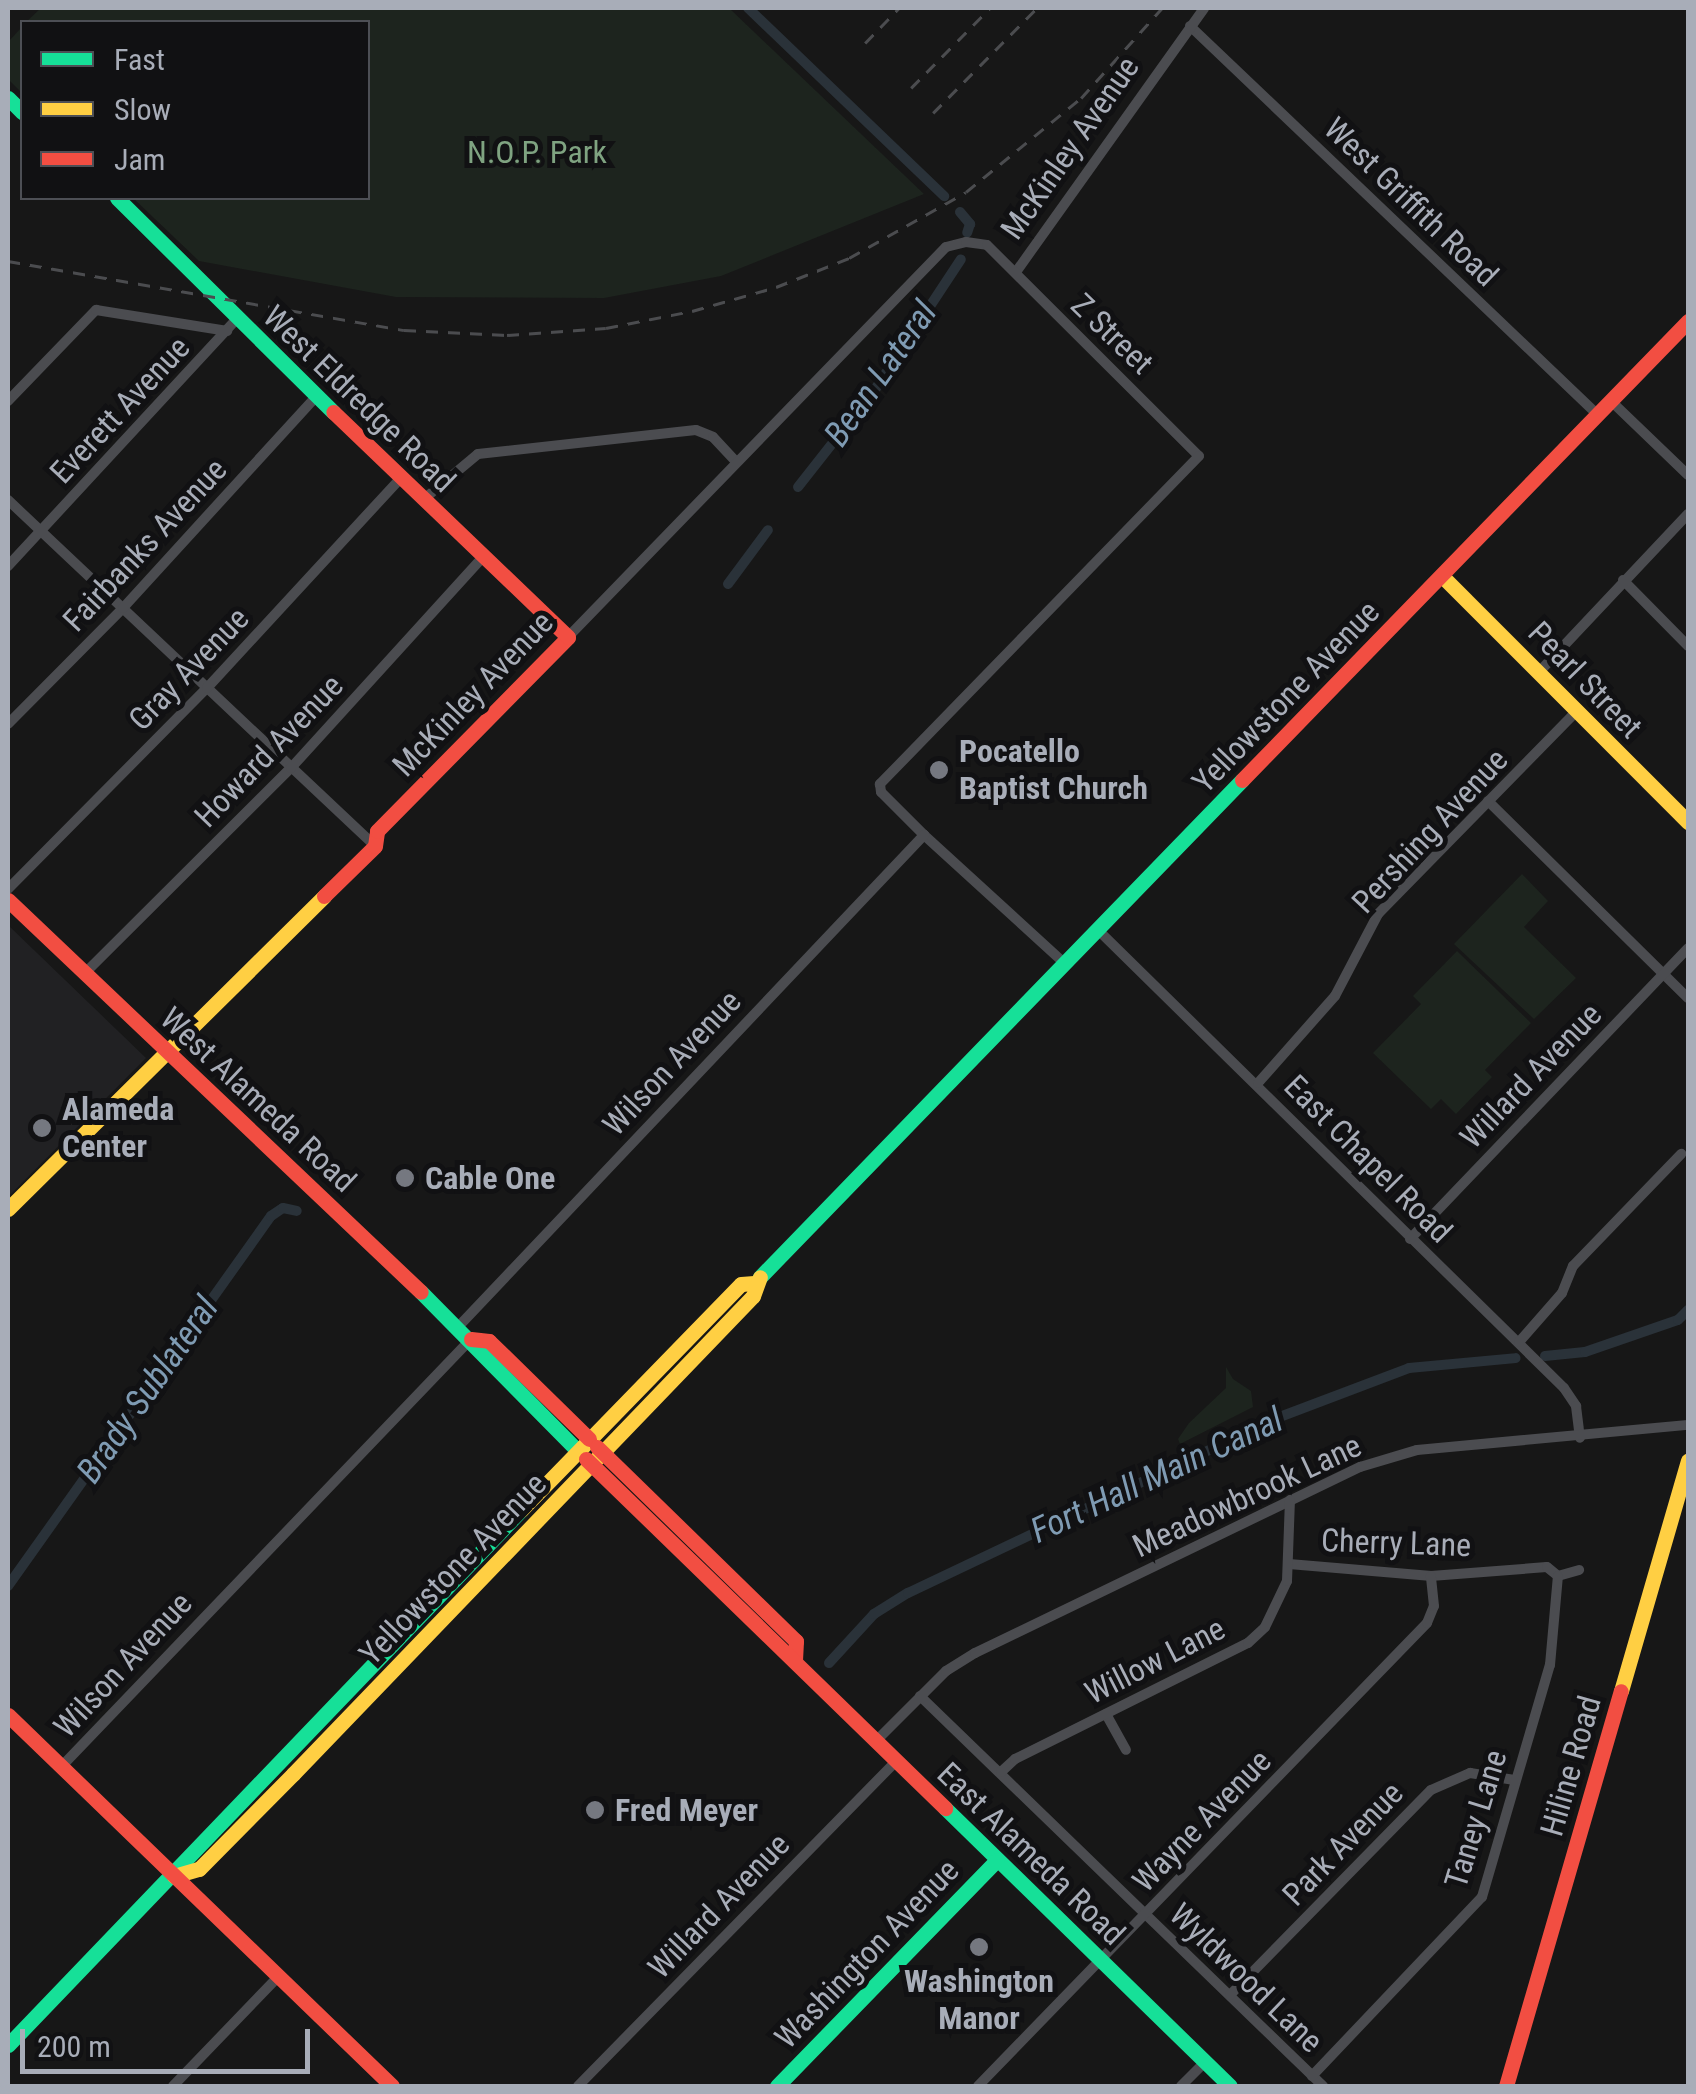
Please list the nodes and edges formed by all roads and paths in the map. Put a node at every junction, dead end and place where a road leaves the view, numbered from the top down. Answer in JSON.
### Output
{"nodes":[{"id":1,"x":1204,"y":8,"type":"edge"},
{"id":2,"x":1190,"y":26,"type":"junction"},
{"id":3,"x":119,"y":200,"type":"edge"},
{"id":4,"x":991,"y":248,"type":"joint"},
{"id":5,"x":1016,"y":272,"type":"junction"},
{"id":6,"x":1688,"y":321,"type":"edge"},
{"id":7,"x":232,"y":326,"type":"junction"},
{"id":8,"x":316,"y":397,"type":"junction"},
{"id":9,"x":8,"y":401,"type":"edge"},
{"id":10,"x":1611,"y":401,"type":"junction"},
{"id":11,"x":1597,"y":414,"type":"junction"},
{"id":12,"x":736,"y":462,"type":"junction"},
{"id":13,"x":1688,"y":475,"type":"edge"},
{"id":14,"x":401,"y":478,"type":"junction"},
{"id":15,"x":424,"y":498,"type":"junction"},
{"id":16,"x":8,"y":500,"type":"edge"},
{"id":17,"x":1688,"y":514,"type":"edge"},
{"id":18,"x":41,"y":532,"type":"junction"},
{"id":19,"x":484,"y":556,"type":"junction"},
{"id":20,"x":8,"y":566,"type":"edge"},
{"id":21,"x":1442,"y":576,"type":"junction"},
{"id":22,"x":1624,"y":580,"type":"junction"},
{"id":23,"x":123,"y":608,"type":"junction"},
{"id":24,"x":568,"y":637,"type":"junction"},
{"id":25,"x":1688,"y":646,"type":"edge"},
{"id":26,"x":1540,"y":670,"type":"junction"},
{"id":27,"x":207,"y":688,"type":"junction"},
{"id":28,"x":1575,"y":713,"type":"junction"},
{"id":29,"x":8,"y":724,"type":"edge"},
{"id":30,"x":291,"y":768,"type":"junction"},
{"id":31,"x":1488,"y":801,"type":"junction"},
{"id":32,"x":1688,"y":822,"type":"edge"},
{"id":33,"x":924,"y":835,"type":"junction"},
{"id":34,"x":375,"y":846,"type":"junction"},
{"id":35,"x":8,"y":888,"type":"edge"},
{"id":36,"x":8,"y":900,"type":"edge"},
{"id":37,"x":1098,"y":930,"type":"junction"},
{"id":38,"x":1688,"y":948,"type":"edge"},
{"id":39,"x":1064,"y":964,"type":"junction"},
{"id":40,"x":84,"y":974,"type":"junction"},
{"id":41,"x":1663,"y":974,"type":"junction"},
{"id":42,"x":1688,"y":998,"type":"edge"},
{"id":43,"x":168,"y":1054,"type":"junction"},
{"id":44,"x":1258,"y":1083,"type":"junction"},
{"id":45,"x":1681,"y":1154,"type":"dead end"},
{"id":46,"x":8,"y":1208,"type":"edge"},
{"id":47,"x":1410,"y":1239,"type":"junction"},
{"id":48,"x":754,"y":1283,"type":"junction"},
{"id":49,"x":458,"y":1327,"type":"junction"},
{"id":50,"x":472,"y":1339,"type":"junction"},
{"id":51,"x":1519,"y":1342,"type":"junction"},
{"id":52,"x":1688,"y":1426,"type":"edge"},
{"id":53,"x":1580,"y":1438,"type":"junction"},
{"id":54,"x":583,"y":1445,"type":"junction"},
{"id":55,"x":597,"y":1458,"type":"junction"},
{"id":56,"x":1688,"y":1462,"type":"edge"},
{"id":57,"x":1290,"y":1500,"type":"junction"},
{"id":58,"x":1289,"y":1564,"type":"junction"},
{"id":59,"x":1578,"y":1570,"type":"dead end"},
{"id":60,"x":1430,"y":1576,"type":"junction"},
{"id":61,"x":1558,"y":1576,"type":"junction"},
{"id":62,"x":920,"y":1696,"type":"junction"},
{"id":63,"x":8,"y":1714,"type":"edge"},
{"id":64,"x":1106,"y":1714,"type":"junction"},
{"id":65,"x":876,"y":1741,"type":"junction"},
{"id":66,"x":1126,"y":1750,"type":"dead end"},
{"id":67,"x":896,"y":1761,"type":"junction"},
{"id":68,"x":61,"y":1767,"type":"junction"},
{"id":69,"x":1001,"y":1772,"type":"junction"},
{"id":70,"x":1514,"y":1780,"type":"junction"},
{"id":71,"x":996,"y":1860,"type":"junction"},
{"id":72,"x":174,"y":1876,"type":"junction"},
{"id":73,"x":1146,"y":1915,"type":"junction"},
{"id":74,"x":1101,"y":1960,"type":"junction"},
{"id":75,"x":278,"y":1978,"type":"junction"},
{"id":76,"x":1230,"y":1995,"type":"junction"},
{"id":77,"x":8,"y":2046,"type":"edge"},
{"id":78,"x":1205,"y":2062,"type":"junction"},
{"id":79,"x":1312,"y":2076,"type":"junction"},
{"id":80,"x":385,"y":2084,"type":"edge"},
{"id":81,"x":172,"y":2086,"type":"edge"},
{"id":82,"x":578,"y":2086,"type":"edge"},
{"id":83,"x":777,"y":2086,"type":"edge"},
{"id":84,"x":978,"y":2086,"type":"edge"},
{"id":85,"x":1181,"y":2086,"type":"edge"},
{"id":86,"x":1230,"y":2086,"type":"edge"},
{"id":87,"x":1322,"y":2086,"type":"edge"},
{"id":88,"x":1506,"y":2086,"type":"edge"}],
"edges":[{"from":1,"to":2,"type":"street","name":"McKinley Avenue"},
{"from":2,"to":5,"type":"street","name":"McKinley Avenue"},
{"from":2,"to":11,"type":"street","name":"West Griffith Road"},
{"from":3,"to":7,"type":"main road","name":"West Eldredge Road"},
{"from":4,"to":5,"type":"street","name":"Z Street"},
{"from":4,"to":12,"type":"street","name":"McKinley Avenue"},
{"from":5,"to":33,"type":"street","name":"Z Street"},
{"from":6,"to":10,"type":"main road","name":"Yellowstone Avenue"},
{"from":7,"to":8,"type":"main road","name":"West Eldredge Road"},
{"from":7,"to":9,"type":"street"},
{"from":7,"to":18,"type":"street","name":"Everett Avenue"},
{"from":8,"to":14,"type":"main road","name":"West Eldredge Road"},
{"from":8,"to":23,"type":"street","name":"Fairbanks Avenue"},
{"from":10,"to":11,"type":"main road","name":"Yellowstone Avenue"},
{"from":10,"to":13,"type":"street"},
{"from":11,"to":21,"type":"main road","name":"Yellowstone Avenue"},
{"from":12,"to":15,"type":"street"},
{"from":12,"to":24,"type":"street","name":"McKinley Avenue"},
{"from":14,"to":15,"type":"main road","name":"West Eldredge Road"},
{"from":14,"to":27,"type":"street","name":"Gray Avenue"},
{"from":15,"to":19,"type":"main road","name":"West Eldredge Road"},
{"from":16,"to":18,"type":"street"},
{"from":17,"to":22,"type":"street"},
{"from":18,"to":20,"type":"street","name":"Everett Avenue"},
{"from":18,"to":23,"type":"street"},
{"from":19,"to":24,"type":"main road","name":"West Eldredge Road"},
{"from":19,"to":30,"type":"street","name":"Howard Avenue"},
{"from":21,"to":26,"type":"main road","name":"Pearl Street"},
{"from":21,"to":37,"type":"main road","name":"Yellowstone Avenue"},
{"from":22,"to":25,"type":"street"},
{"from":22,"to":26,"type":"street"},
{"from":23,"to":27,"type":"street"},
{"from":23,"to":29,"type":"street","name":"Fairbanks Avenue"},
{"from":24,"to":34,"type":"main road","name":"McKinley Avenue"},
{"from":26,"to":28,"type":"main road","name":"Pearl Street"},
{"from":27,"to":30,"type":"street"},
{"from":27,"to":35,"type":"street","name":"Gray Avenue"},
{"from":28,"to":31,"type":"street","name":"Pershing Avenue"},
{"from":28,"to":32,"type":"main road","name":"Pearl Street"},
{"from":30,"to":34,"type":"street"},
{"from":30,"to":40,"type":"street","name":"Howard Avenue"},
{"from":31,"to":41,"type":"street"},
{"from":31,"to":44,"type":"street","name":"Pershing Avenue"},
{"from":33,"to":39,"type":"street"},
{"from":33,"to":49,"type":"street","name":"Wilson Avenue"},
{"from":34,"to":43,"type":"main road","name":"McKinley Avenue"},
{"from":36,"to":40,"type":"main road","name":"West Alameda Road"},
{"from":37,"to":39,"type":"main road","name":"Yellowstone Avenue"},
{"from":37,"to":44,"type":"street","name":"East Chapel Road"},
{"from":38,"to":41,"type":"street","name":"Willard Avenue"},
{"from":39,"to":48,"type":"main road","name":"Yellowstone Avenue"},
{"from":40,"to":43,"type":"main road","name":"West Alameda Road"},
{"from":41,"to":42,"type":"street"},
{"from":41,"to":47,"type":"street","name":"Willard Avenue"},
{"from":43,"to":46,"type":"main road","name":"McKinley Avenue"},
{"from":43,"to":49,"type":"main road","name":"West Alameda Road"},
{"from":44,"to":47,"type":"street","name":"East Chapel Road"},
{"from":45,"to":51,"type":"street"},
{"from":47,"to":51,"type":"street","name":"East Chapel Road"},
{"from":48,"to":54,"type":"main road","name":"Yellowstone Avenue"},
{"from":48,"to":55,"type":"main road","name":"Yellowstone Avenue"},
{"from":49,"to":50,"type":"main road","name":"West Alameda Road"},
{"from":50,"to":54,"type":"main road","name":"West Alameda Road"},
{"from":50,"to":68,"type":"street","name":"Wilson Avenue"},
{"from":51,"to":53,"type":"street","name":"East Chapel Road"},
{"from":52,"to":53,"type":"street","name":"Meadowbrook Lane"},
{"from":53,"to":57,"type":"street","name":"Meadowbrook Lane"},
{"from":54,"to":55,"type":"main road","name":"West Alameda Road"},
{"from":54,"to":72,"type":"main road","name":"Yellowstone Avenue"},
{"from":55,"to":65,"type":"main road","name":"East Alameda Road"},
{"from":55,"to":72,"type":"main road","name":"Yellowstone Avenue"},
{"from":56,"to":88,"type":"main road","name":"Hiline Road"},
{"from":57,"to":58,"type":"street","name":"Willow Lane"},
{"from":57,"to":62,"type":"street","name":"Meadowbrook Lane"},
{"from":58,"to":60,"type":"street","name":"Cherry Lane"},
{"from":58,"to":64,"type":"street","name":"Willow Lane"},
{"from":59,"to":61,"type":"street"},
{"from":60,"to":61,"type":"street","name":"Cherry Lane"},
{"from":60,"to":73,"type":"street","name":"Wayne Avenue"},
{"from":61,"to":70,"type":"street","name":"Taney Lane"},
{"from":62,"to":65,"type":"street","name":"Meadowbrook Lane"},
{"from":62,"to":69,"type":"street","name":"Wyldwood Lane"},
{"from":63,"to":68,"type":"main road"},
{"from":64,"to":66,"type":"street"},
{"from":64,"to":69,"type":"street","name":"Willow Lane"},
{"from":65,"to":67,"type":"main road","name":"East Alameda Road"},
{"from":67,"to":71,"type":"main road","name":"East Alameda Road"},
{"from":67,"to":82,"type":"street","name":"Willard Avenue"},
{"from":68,"to":72,"type":"main road"},
{"from":69,"to":73,"type":"street","name":"Wyldwood Lane"},
{"from":70,"to":76,"type":"street","name":"Park Avenue"},
{"from":70,"to":79,"type":"street","name":"Taney Lane"},
{"from":71,"to":74,"type":"main road","name":"East Alameda Road"},
{"from":71,"to":83,"type":"main road","name":"Washington Avenue"},
{"from":72,"to":75,"type":"main road"},
{"from":72,"to":77,"type":"main road","name":"Yellowstone Avenue"},
{"from":73,"to":74,"type":"street","name":"Wayne Avenue"},
{"from":73,"to":76,"type":"street","name":"Wyldwood Lane"},
{"from":74,"to":78,"type":"main road","name":"East Alameda Road"},
{"from":74,"to":84,"type":"street","name":"Wayne Avenue"},
{"from":75,"to":80,"type":"main road"},
{"from":75,"to":81,"type":"street"},
{"from":76,"to":79,"type":"street","name":"Wyldwood Lane"},
{"from":78,"to":85,"type":"street"},
{"from":78,"to":86,"type":"main road","name":"East Alameda Road"},
{"from":79,"to":87,"type":"street","name":"Wyldwood Lane"}]}
